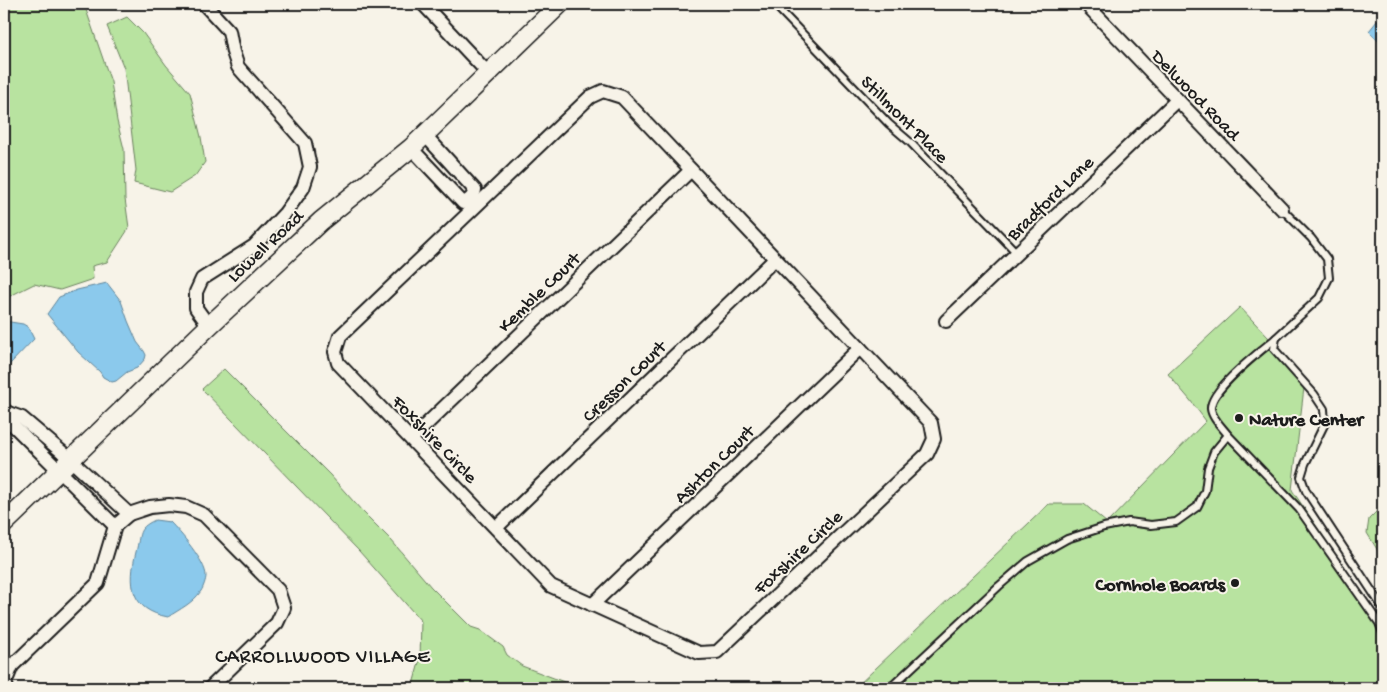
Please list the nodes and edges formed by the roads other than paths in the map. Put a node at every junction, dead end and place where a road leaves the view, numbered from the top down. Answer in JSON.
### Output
{"nodes":[{"id":1,"x":204,"y":4,"type":"edge"},
{"id":2,"x":423,"y":4,"type":"edge"},
{"id":3,"x":560,"y":4,"type":"edge"},
{"id":4,"x":774,"y":4,"type":"edge"},
{"id":5,"x":1086,"y":4,"type":"edge"},
{"id":6,"x":488,"y":73,"type":"junction"},
{"id":7,"x":1177,"y":100,"type":"junction"},
{"id":8,"x":424,"y":135,"type":"junction"},
{"id":9,"x":411,"y":148,"type":"junction"},
{"id":10,"x":691,"y":170,"type":"junction"},
{"id":11,"x":474,"y":202,"type":"junction"},
{"id":12,"x":1282,"y":209,"type":"joint"},
{"id":13,"x":1017,"y":253,"type":"junction"},
{"id":14,"x":775,"y":259,"type":"junction"},
{"id":15,"x":946,"y":321,"type":"dead end"},
{"id":16,"x":209,"y":326,"type":"junction"},
{"id":17,"x":1276,"y":338,"type":"junction"},
{"id":18,"x":860,"y":348,"type":"junction"},
{"id":19,"x":6,"y":412,"type":"edge"},
{"id":20,"x":1228,"y":435,"type":"junction"},
{"id":21,"x":411,"y":439,"type":"junction"},
{"id":22,"x":65,"y":466,"type":"junction"},
{"id":23,"x":129,"y":514,"type":"junction"},
{"id":24,"x":4,"y":524,"type":"edge"},
{"id":25,"x":115,"y":526,"type":"junction"},
{"id":26,"x":496,"y":528,"type":"junction"},
{"id":27,"x":592,"y":605,"type":"junction"},
{"id":28,"x":1383,"y":608,"type":"edge"},
{"id":29,"x":1383,"y":632,"type":"edge"},
{"id":30,"x":7,"y":688,"type":"edge"},
{"id":31,"x":210,"y":688,"type":"edge"},
{"id":32,"x":890,"y":688,"type":"edge"}],
"edges":[{"from":1,"to":16,"type":"street"},
{"from":2,"to":6,"type":"street"},
{"from":3,"to":6,"type":"street","name":"Lowell Road"},
{"from":4,"to":13,"type":"lane","name":"Stillmont Place"},
{"from":5,"to":7,"type":"street","name":"Delwood Road"},
{"from":6,"to":8,"type":"street","name":"Lowell Road"},
{"from":7,"to":12,"type":"street","name":"Delwood Road"},
{"from":7,"to":13,"type":"street","name":"Bradford Lane"},
{"from":8,"to":9,"type":"street","name":"Lowell Road"},
{"from":8,"to":11,"type":"street"},
{"from":9,"to":11,"type":"street"},
{"from":9,"to":16,"type":"street","name":"Lowell Road"},
{"from":10,"to":11,"type":"street","name":"Foxshire Circle"},
{"from":10,"to":14,"type":"street","name":"Foxshire Circle"},
{"from":10,"to":21,"type":"street","name":"Kemble Court"},
{"from":11,"to":21,"type":"street","name":"Foxshire Circle"},
{"from":12,"to":17,"type":"lane"},
{"from":13,"to":15,"type":"street","name":"Bradford Lane"},
{"from":14,"to":18,"type":"street","name":"Foxshire Circle"},
{"from":14,"to":26,"type":"street","name":"Cresson Court"},
{"from":16,"to":22,"type":"street","name":"Lowell Road"},
{"from":17,"to":20,"type":"lane"},
{"from":17,"to":28,"type":"lane"},
{"from":18,"to":27,"type":"street","name":"Ashton Court"},
{"from":18,"to":27,"type":"street","name":"Foxshire Circle"},
{"from":19,"to":22,"type":"street"},
{"from":20,"to":29,"type":"lane"},
{"from":20,"to":32,"type":"lane"},
{"from":21,"to":26,"type":"street","name":"Foxshire Circle"},
{"from":22,"to":23,"type":"street"},
{"from":22,"to":24,"type":"street","name":"Lowell Road"},
{"from":22,"to":25,"type":"street"},
{"from":23,"to":25,"type":"street"},
{"from":23,"to":31,"type":"street"},
{"from":25,"to":30,"type":"street"},
{"from":26,"to":27,"type":"street","name":"Foxshire Circle"}]}
